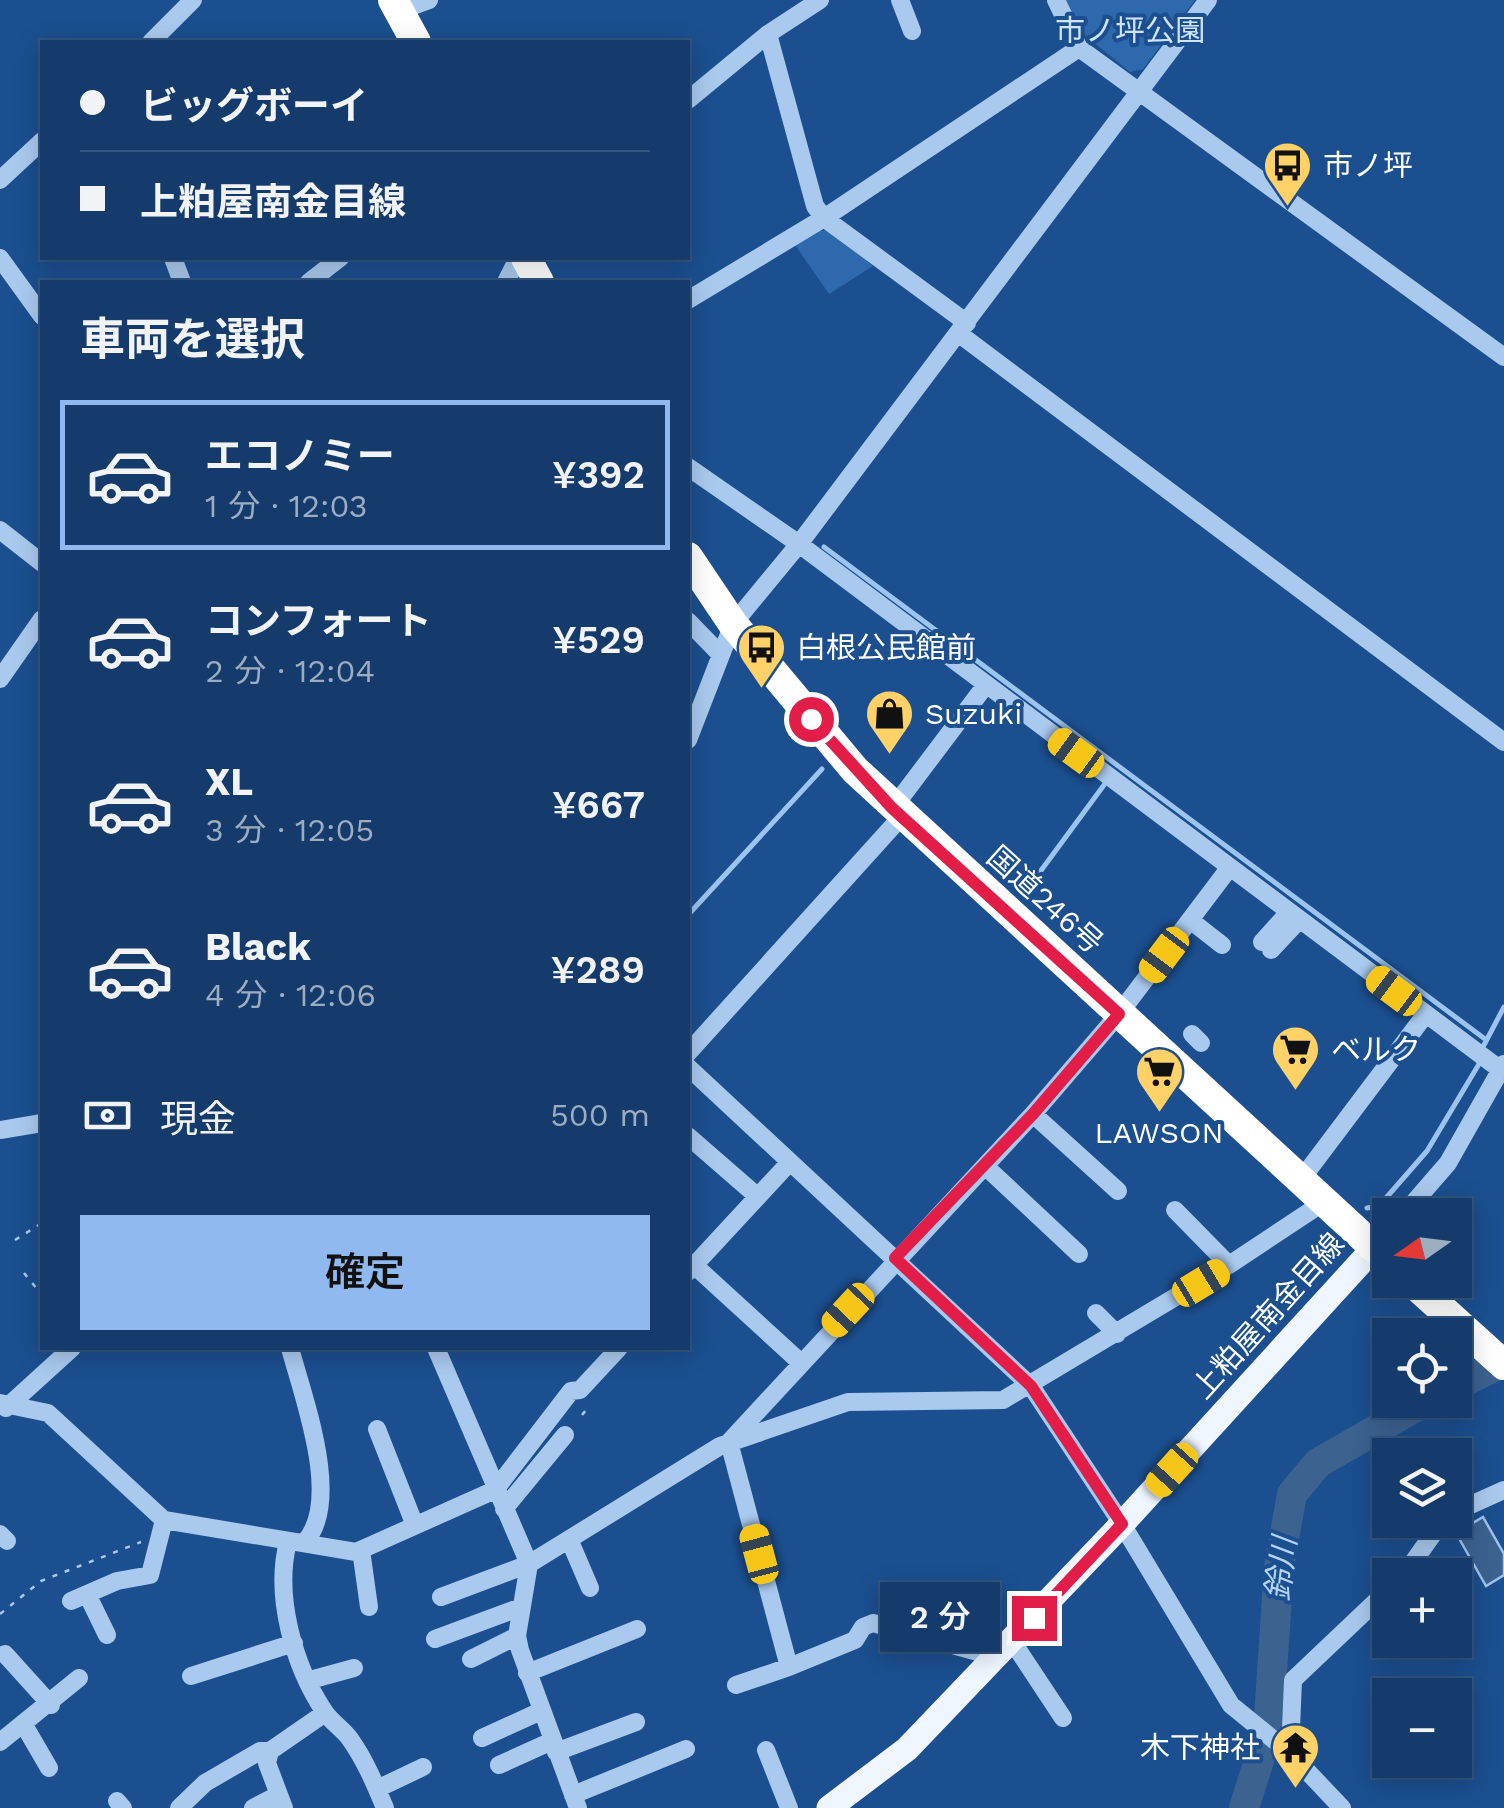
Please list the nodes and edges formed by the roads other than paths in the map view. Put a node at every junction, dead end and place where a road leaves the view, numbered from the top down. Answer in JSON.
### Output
{"nodes":[{"id":1,"x":193,"y":0,"type":"edge"},
{"id":2,"x":429,"y":0,"type":"edge"},
{"id":3,"x":820,"y":0,"type":"edge"},
{"id":4,"x":900,"y":0,"type":"edge"},
{"id":5,"x":1056,"y":0,"type":"edge"},
{"id":6,"x":1208,"y":0,"type":"edge"},
{"id":7,"x":396,"y":6,"type":"edge"},
{"id":8,"x":912,"y":32,"type":"dead end"},
{"id":9,"x":768,"y":34,"type":"junction"},
{"id":10,"x":153,"y":40,"type":"edge"},
{"id":11,"x":415,"y":40,"type":"edge"},
{"id":12,"x":1079,"y":48,"type":"junction"},
{"id":13,"x":1138,"y":94,"type":"junction"},
{"id":14,"x":690,"y":98,"type":"edge"},
{"id":15,"x":40,"y":143,"type":"edge"},
{"id":16,"x":0,"y":180,"type":"edge"},
{"id":17,"x":824,"y":218,"type":"junction"},
{"id":18,"x":0,"y":258,"type":"edge"},
{"id":19,"x":337,"y":260,"type":"edge"},
{"id":20,"x":312,"y":280,"type":"edge"},
{"id":21,"x":690,"y":299,"type":"edge"},
{"id":22,"x":40,"y":313,"type":"edge"},
{"id":23,"x":963,"y":328,"type":"junction"},
{"id":24,"x":1504,"y":356,"type":"edge"},
{"id":25,"x":690,"y":467,"type":"edge"},
{"id":26,"x":0,"y":530,"type":"edge"},
{"id":27,"x":799,"y":544,"type":"junction"},
{"id":28,"x":690,"y":560,"type":"edge"},
{"id":29,"x":40,"y":561,"type":"edge"},
{"id":30,"x":40,"y":622,"type":"edge"},
{"id":31,"x":690,"y":624,"type":"edge"},
{"id":32,"x":733,"y":624,"type":"junction"},
{"id":33,"x":720,"y":654,"type":"junction"},
{"id":34,"x":0,"y":679,"type":"edge"},
{"id":35,"x":985,"y":686,"type":"junction"},
{"id":36,"x":690,"y":735,"type":"edge"},
{"id":37,"x":1504,"y":742,"type":"edge"},
{"id":38,"x":897,"y":812,"type":"junction"},
{"id":39,"x":1230,"y":866,"type":"junction"},
{"id":40,"x":1294,"y":916,"type":"junction"},
{"id":41,"x":1186,"y":924,"type":"junction"},
{"id":42,"x":1266,"y":946,"type":"dead end"},
{"id":43,"x":1218,"y":948,"type":"dead end"},
{"id":44,"x":1119,"y":1014,"type":"junction"},
{"id":45,"x":1425,"y":1015,"type":"junction"},
{"id":46,"x":690,"y":1052,"type":"edge"},
{"id":47,"x":1502,"y":1067,"type":"edge"},
{"id":48,"x":690,"y":1069,"type":"edge"},
{"id":49,"x":1033,"y":1114,"type":"junction"},
{"id":50,"x":40,"y":1123,"type":"edge"},
{"id":51,"x":1,"y":1127,"type":"edge"},
{"id":52,"x":690,"y":1138,"type":"edge"},
{"id":53,"x":790,"y":1162,"type":"junction"},
{"id":54,"x":986,"y":1166,"type":"junction"},
{"id":55,"x":1300,"y":1181,"type":"junction"},
{"id":56,"x":1118,"y":1192,"type":"dead end"},
{"id":57,"x":758,"y":1196,"type":"junction"},
{"id":58,"x":1418,"y":1198,"type":"edge"},
{"id":59,"x":1324,"y":1202,"type":"junction"},
{"id":60,"x":1175,"y":1210,"type":"dead end"},
{"id":61,"x":1372,"y":1237,"type":"edge"},
{"id":62,"x":1079,"y":1254,"type":"dead end"},
{"id":63,"x":895,"y":1258,"type":"junction"},
{"id":64,"x":1372,"y":1261,"type":"edge"},
{"id":65,"x":692,"y":1263,"type":"edge"},
{"id":66,"x":1229,"y":1266,"type":"junction"},
{"id":67,"x":1430,"y":1298,"type":"edge"},
{"id":68,"x":1096,"y":1313,"type":"dead end"},
{"id":69,"x":1117,"y":1334,"type":"junction"},
{"id":70,"x":70,"y":1350,"type":"edge"},
{"id":71,"x":291,"y":1350,"type":"edge"},
{"id":72,"x":437,"y":1350,"type":"edge"},
{"id":73,"x":617,"y":1350,"type":"edge"},
{"id":74,"x":1494,"y":1356,"type":"edge"},
{"id":75,"x":800,"y":1362,"type":"junction"},
{"id":76,"x":1031,"y":1386,"type":"junction"},
{"id":77,"x":580,"y":1390,"type":"junction"},
{"id":78,"x":4,"y":1406,"type":"edge"},
{"id":79,"x":584,"y":1412,"type":"dead end"},
{"id":80,"x":565,"y":1435,"type":"dead end"},
{"id":81,"x":377,"y":1439,"type":"dead end"},
{"id":82,"x":729,"y":1442,"type":"junction"},
{"id":83,"x":496,"y":1490,"type":"junction"},
{"id":84,"x":1504,"y":1490,"type":"edge"},
{"id":85,"x":1472,"y":1505,"type":"edge"},
{"id":86,"x":504,"y":1510,"type":"junction"},
{"id":87,"x":414,"y":1524,"type":"junction"},
{"id":88,"x":1122,"y":1524,"type":"junction"},
{"id":89,"x":160,"y":1529,"type":"junction"},
{"id":90,"x":569,"y":1539,"type":"junction"},
{"id":91,"x":296,"y":1543,"type":"junction"},
{"id":92,"x":362,"y":1550,"type":"junction"},
{"id":93,"x":528,"y":1564,"type":"junction"},
{"id":94,"x":590,"y":1588,"type":"dead end"},
{"id":95,"x":440,"y":1596,"type":"dead end"},
{"id":96,"x":1372,"y":1605,"type":"edge"},
{"id":97,"x":521,"y":1606,"type":"junction"},
{"id":98,"x":370,"y":1608,"type":"dead end"},
{"id":99,"x":637,"y":1628,"type":"dead end"},
{"id":100,"x":106,"y":1635,"type":"dead end"},
{"id":101,"x":517,"y":1636,"type":"junction"},
{"id":102,"x":435,"y":1639,"type":"dead end"},
{"id":103,"x":294,"y":1643,"type":"junction"},
{"id":104,"x":1004,"y":1649,"type":"junction"},
{"id":105,"x":5,"y":1654,"type":"dead end"},
{"id":106,"x":471,"y":1659,"type":"dead end"},
{"id":107,"x":789,"y":1666,"type":"junction"},
{"id":108,"x":354,"y":1668,"type":"dead end"},
{"id":109,"x":527,"y":1673,"type":"junction"},
{"id":110,"x":191,"y":1676,"type":"dead end"},
{"id":111,"x":79,"y":1678,"type":"dead end"},
{"id":112,"x":310,"y":1680,"type":"junction"},
{"id":113,"x":736,"y":1685,"type":"dead end"},
{"id":114,"x":51,"y":1705,"type":"junction"},
{"id":115,"x":541,"y":1711,"type":"junction"},
{"id":116,"x":325,"y":1713,"type":"junction"},
{"id":117,"x":1062,"y":1718,"type":"dead end"},
{"id":118,"x":636,"y":1722,"type":"dead end"},
{"id":119,"x":24,"y":1726,"type":"junction"},
{"id":120,"x":482,"y":1738,"type":"dead end"},
{"id":121,"x":0,"y":1742,"type":"edge"},
{"id":122,"x":554,"y":1746,"type":"junction"},
{"id":123,"x":686,"y":1750,"type":"dead end"},
{"id":124,"x":766,"y":1750,"type":"dead end"},
{"id":125,"x":1287,"y":1750,"type":"junction"},
{"id":126,"x":270,"y":1751,"type":"junction"},
{"id":127,"x":499,"y":1765,"type":"dead end"},
{"id":128,"x":423,"y":1767,"type":"dead end"},
{"id":129,"x":49,"y":1768,"type":"dead end"},
{"id":130,"x":377,"y":1790,"type":"junction"},
{"id":131,"x":854,"y":1801,"type":"edge"},
{"id":132,"x":281,"y":1802,"type":"edge"},
{"id":133,"x":575,"y":1802,"type":"edge"},
{"id":134,"x":179,"y":1808,"type":"edge"},
{"id":135,"x":253,"y":1808,"type":"edge"},
{"id":136,"x":385,"y":1808,"type":"edge"},
{"id":137,"x":789,"y":1808,"type":"edge"},
{"id":138,"x":830,"y":1808,"type":"edge"},
{"id":139,"x":1342,"y":1808,"type":"edge"}],
"edges":[{"from":1,"to":10,"type":"street"},
{"from":2,"to":7,"type":"street"},
{"from":3,"to":9,"type":"street"},
{"from":4,"to":8,"type":"street"},
{"from":5,"to":12,"type":"street"},
{"from":6,"to":13,"type":"street"},
{"from":7,"to":11,"type":"highway"},
{"from":9,"to":14,"type":"street"},
{"from":9,"to":17,"type":"street"},
{"from":12,"to":13,"type":"street"},
{"from":12,"to":17,"type":"street"},
{"from":13,"to":23,"type":"street"},
{"from":13,"to":24,"type":"street"},
{"from":15,"to":16,"type":"street"},
{"from":17,"to":21,"type":"street"},
{"from":17,"to":23,"type":"street"},
{"from":18,"to":22,"type":"street"},
{"from":19,"to":20,"type":"street"},
{"from":23,"to":27,"type":"street"},
{"from":23,"to":37,"type":"street"},
{"from":25,"to":27,"type":"street"},
{"from":26,"to":29,"type":"street"},
{"from":27,"to":32,"type":"street"},
{"from":27,"to":35,"type":"street"},
{"from":28,"to":32,"type":"highway","name":"国道246号"},
{"from":30,"to":34,"type":"street"},
{"from":31,"to":33,"type":"street"},
{"from":32,"to":33,"type":"street"},
{"from":32,"to":38,"type":"highway","name":"国道246号"},
{"from":33,"to":36,"type":"street"},
{"from":35,"to":38,"type":"street"},
{"from":35,"to":39,"type":"street"},
{"from":38,"to":44,"type":"highway","name":"国道246号"},
{"from":38,"to":46,"type":"street"},
{"from":39,"to":40,"type":"street"},
{"from":39,"to":41,"type":"street"},
{"from":40,"to":42,"type":"street"},
{"from":40,"to":45,"type":"street"},
{"from":41,"to":43,"type":"street"},
{"from":41,"to":44,"type":"street"},
{"from":44,"to":49,"type":"street"},
{"from":44,"to":55,"type":"highway","name":"国道246号"},
{"from":45,"to":47,"type":"street"},
{"from":45,"to":55,"type":"street"},
{"from":47,"to":58,"type":"street"},
{"from":48,"to":53,"type":"street"},
{"from":49,"to":54,"type":"street"},
{"from":49,"to":56,"type":"street"},
{"from":50,"to":51,"type":"street"},
{"from":52,"to":57,"type":"street"},
{"from":53,"to":57,"type":"street"},
{"from":53,"to":63,"type":"street"},
{"from":54,"to":62,"type":"street"},
{"from":54,"to":63,"type":"street"},
{"from":55,"to":59,"type":"highway","name":"国道246号"},
{"from":57,"to":65,"type":"street"},
{"from":59,"to":61,"type":"highway","name":"国道246号"},
{"from":59,"to":66,"type":"street"},
{"from":60,"to":66,"type":"street"},
{"from":63,"to":75,"type":"street"},
{"from":63,"to":76,"type":"street"},
{"from":64,"to":88,"type":"main road","name":"上粕屋南金目線"},
{"from":65,"to":75,"type":"street"},
{"from":66,"to":69,"type":"street"},
{"from":67,"to":74,"type":"highway"},
{"from":68,"to":69,"type":"street"},
{"from":69,"to":76,"type":"street"},
{"from":70,"to":78,"type":"street"},
{"from":71,"to":91,"type":"street"},
{"from":72,"to":83,"type":"street"},
{"from":73,"to":77,"type":"street"},
{"from":75,"to":82,"type":"street"},
{"from":76,"to":82,"type":"street"},
{"from":76,"to":88,"type":"street"},
{"from":77,"to":79,"type":"street"},
{"from":77,"to":83,"type":"street"},
{"from":78,"to":89,"type":"street"},
{"from":80,"to":86,"type":"street"},
{"from":81,"to":87,"type":"street"},
{"from":82,"to":90,"type":"street"},
{"from":82,"to":107,"type":"street"},
{"from":83,"to":86,"type":"street"},
{"from":83,"to":87,"type":"street"},
{"from":84,"to":85,"type":"street"},
{"from":86,"to":93,"type":"street"},
{"from":87,"to":92,"type":"street"},
{"from":88,"to":104,"type":"main road","name":"上粕屋南金目線"},
{"from":88,"to":125,"type":"street"},
{"from":89,"to":91,"type":"street"},
{"from":89,"to":100,"type":"street"},
{"from":90,"to":93,"type":"street"},
{"from":90,"to":94,"type":"street"},
{"from":91,"to":92,"type":"street"},
{"from":91,"to":103,"type":"street"},
{"from":92,"to":98,"type":"street"},
{"from":93,"to":95,"type":"street"},
{"from":93,"to":97,"type":"street"},
{"from":96,"to":125,"type":"street"},
{"from":97,"to":101,"type":"street"},
{"from":97,"to":102,"type":"street"},
{"from":99,"to":109,"type":"street"},
{"from":101,"to":106,"type":"street"},
{"from":101,"to":109,"type":"street"},
{"from":103,"to":110,"type":"street"},
{"from":103,"to":112,"type":"street"},
{"from":104,"to":107,"type":"street"},
{"from":104,"to":117,"type":"street"},
{"from":104,"to":131,"type":"main road","name":"上粕屋南金目線"},
{"from":105,"to":114,"type":"street"},
{"from":107,"to":113,"type":"street"},
{"from":108,"to":112,"type":"street"},
{"from":109,"to":115,"type":"street"},
{"from":111,"to":114,"type":"street"},
{"from":112,"to":116,"type":"street"},
{"from":114,"to":119,"type":"street"},
{"from":115,"to":120,"type":"street"},
{"from":115,"to":122,"type":"street"},
{"from":116,"to":126,"type":"street"},
{"from":116,"to":130,"type":"street"},
{"from":118,"to":122,"type":"street"},
{"from":119,"to":121,"type":"street"},
{"from":119,"to":129,"type":"street"},
{"from":122,"to":127,"type":"street"},
{"from":122,"to":133,"type":"street"},
{"from":123,"to":133,"type":"street"},
{"from":124,"to":137,"type":"street"},
{"from":125,"to":139,"type":"street"},
{"from":126,"to":132,"type":"street"},
{"from":126,"to":134,"type":"street"},
{"from":128,"to":130,"type":"street"},
{"from":130,"to":136,"type":"street"},
{"from":131,"to":138,"type":"main road","name":"上粕屋南金目線"},
{"from":132,"to":135,"type":"street"}]}
